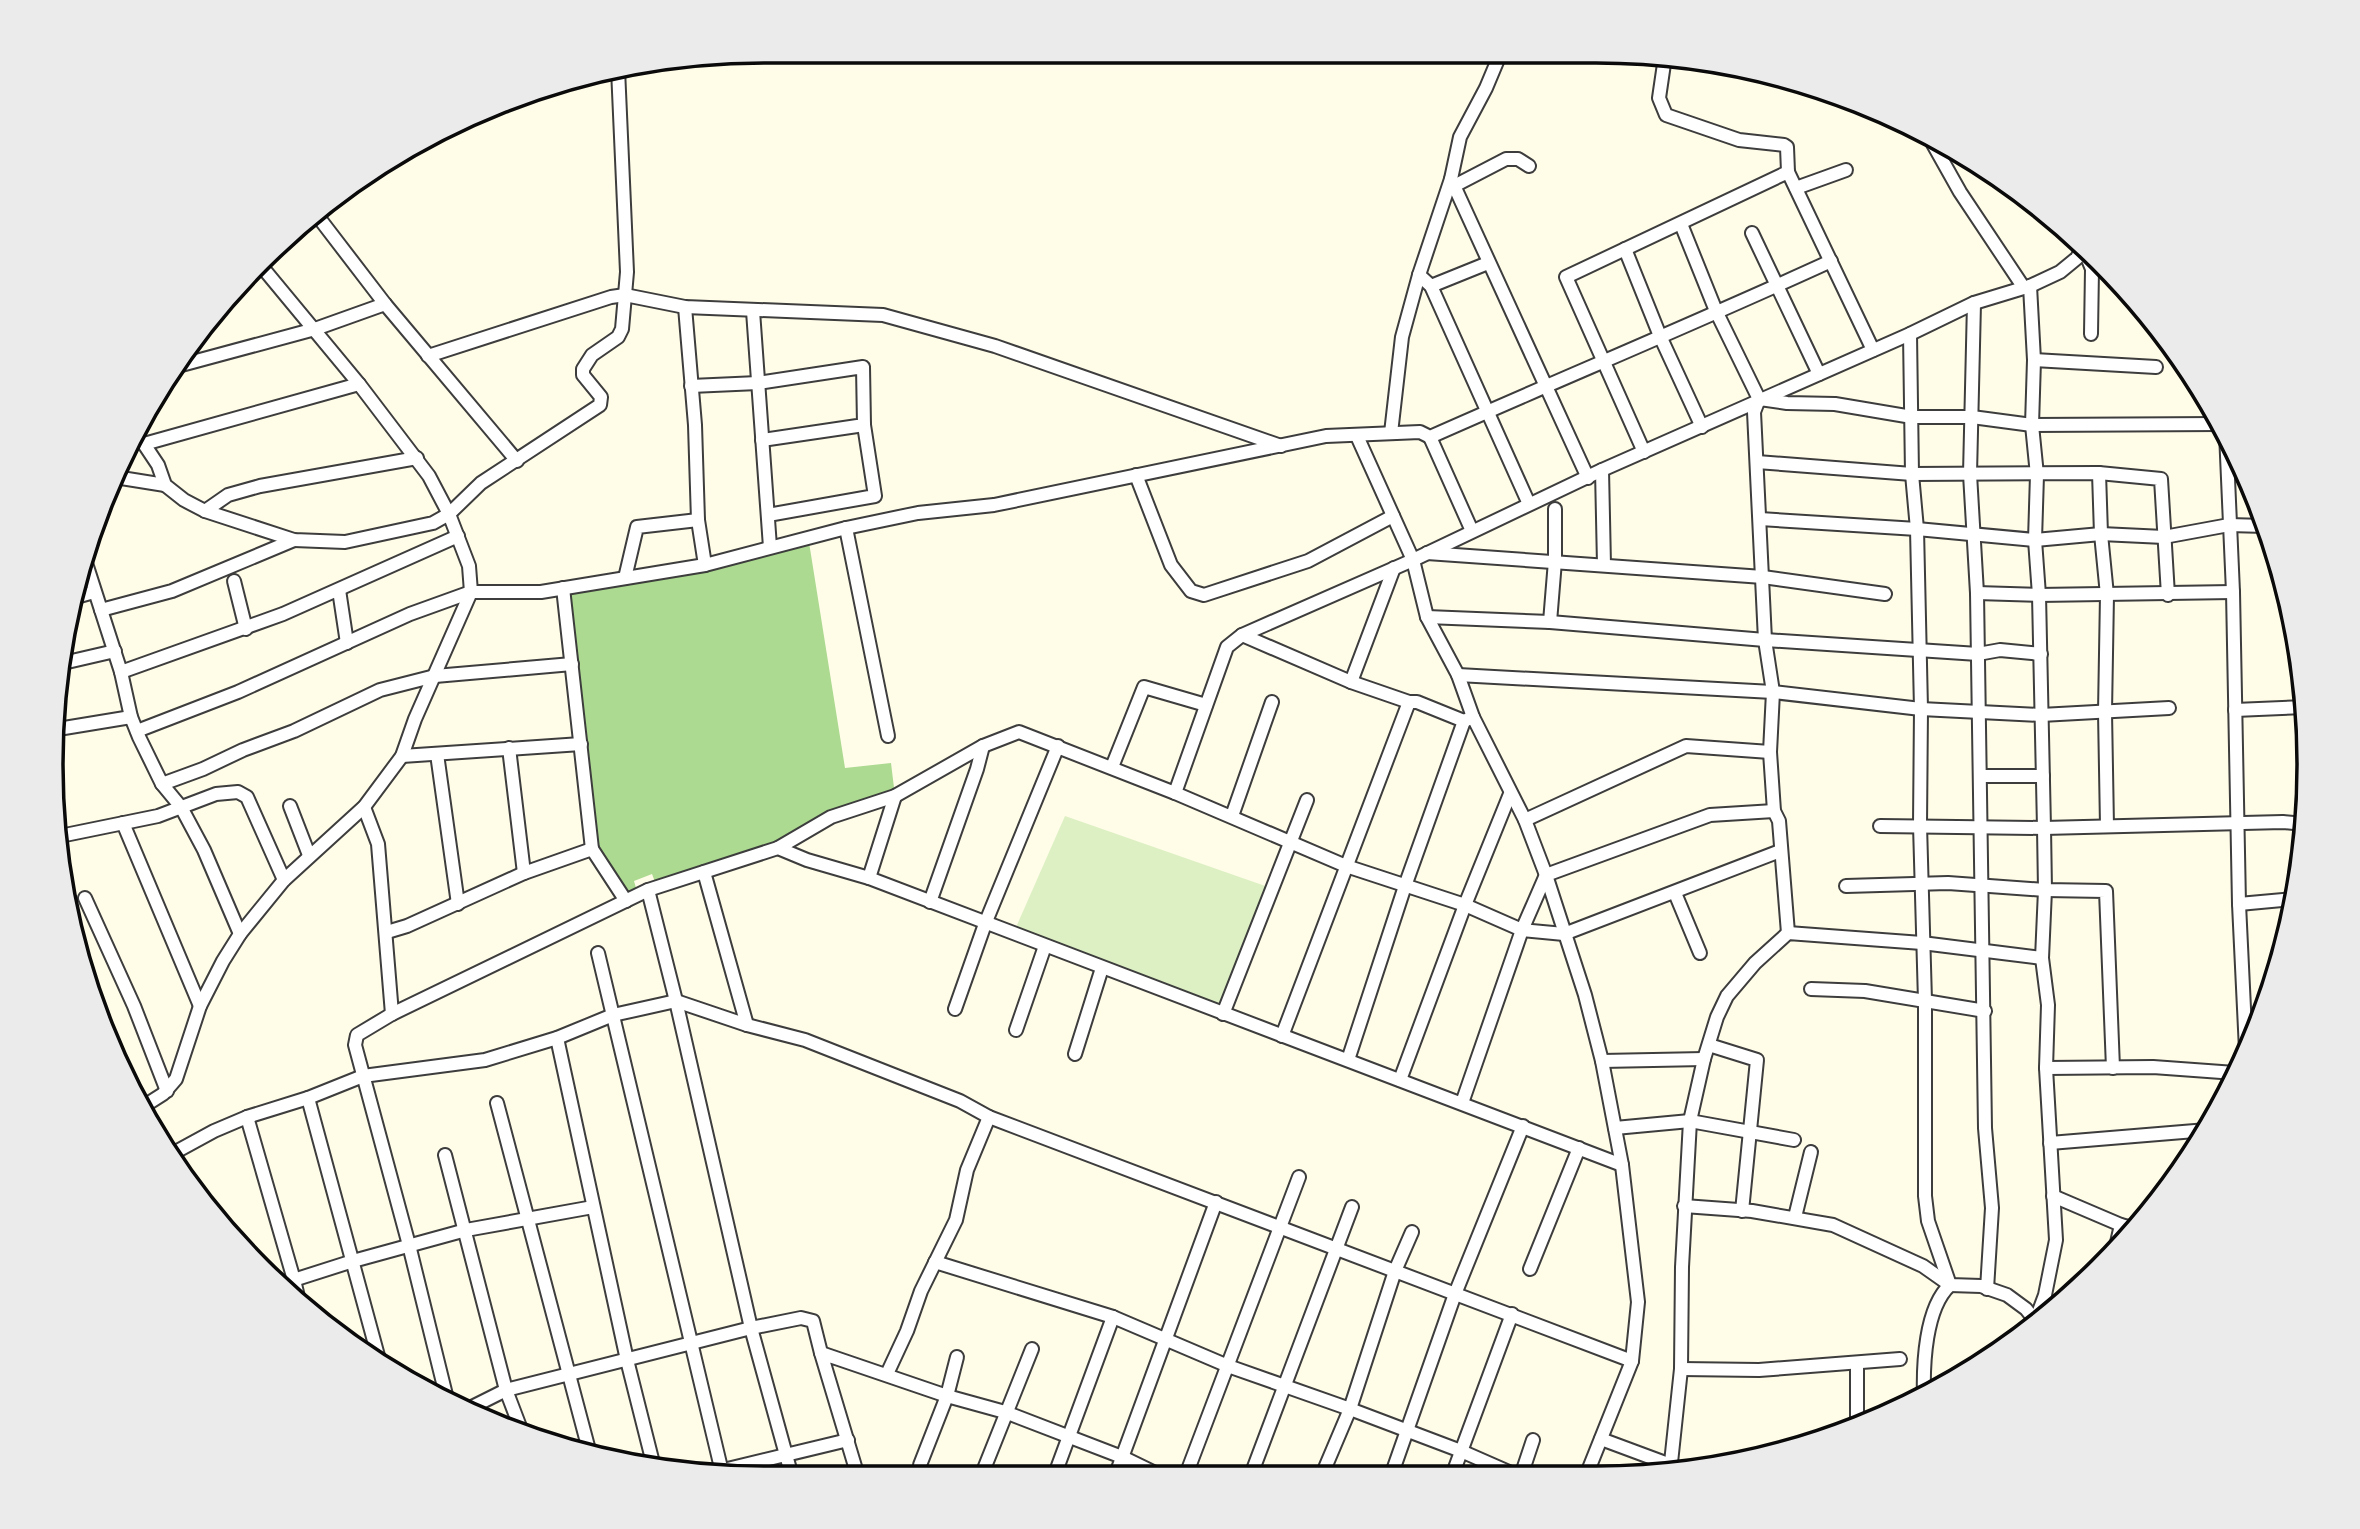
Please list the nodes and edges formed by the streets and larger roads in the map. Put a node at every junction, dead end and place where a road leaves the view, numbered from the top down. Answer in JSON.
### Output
{"nodes":[{"id":1,"x":1496,"y":63,"type":"edge"},
{"id":2,"x":1664,"y":67,"type":"edge"},
{"id":3,"x":618,"y":78,"type":"edge"},
{"id":4,"x":1938,"y":153,"type":"edge"},
{"id":5,"x":1529,"y":166,"type":"dead end"},
{"id":6,"x":1846,"y":170,"type":"dead end"},
{"id":7,"x":1788,"y":172,"type":"junction"},
{"id":8,"x":1452,"y":183,"type":"junction"},
{"id":9,"x":1796,"y":188,"type":"junction"},
{"id":10,"x":321,"y":221,"type":"edge"},
{"id":11,"x":1681,"y":224,"type":"junction"},
{"id":12,"x":1752,"y":233,"type":"dead end"},
{"id":13,"x":1625,"y":249,"type":"junction"},
{"id":14,"x":2078,"y":255,"type":"edge"},
{"id":15,"x":1831,"y":261,"type":"junction"},
{"id":16,"x":1488,"y":263,"type":"junction"},
{"id":17,"x":2091,"y":267,"type":"edge"},
{"id":18,"x":266,"y":270,"type":"edge"},
{"id":19,"x":1419,"y":275,"type":"junction"},
{"id":20,"x":1431,"y":286,"type":"junction"},
{"id":21,"x":1776,"y":286,"type":"junction"},
{"id":22,"x":2027,"y":287,"type":"junction"},
{"id":23,"x":625,"y":295,"type":"junction"},
{"id":24,"x":1974,"y":303,"type":"junction"},
{"id":25,"x":385,"y":304,"type":"junction"},
{"id":26,"x":685,"y":307,"type":"junction"},
{"id":27,"x":753,"y":311,"type":"junction"},
{"id":28,"x":1716,"y":311,"type":"junction"},
{"id":29,"x":315,"y":329,"type":"junction"},
{"id":30,"x":1910,"y":334,"type":"junction"},
{"id":31,"x":2091,"y":334,"type":"dead end"},
{"id":32,"x":1660,"y":336,"type":"junction"},
{"id":33,"x":1873,"y":350,"type":"junction"},
{"id":34,"x":428,"y":356,"type":"junction"},
{"id":35,"x":2034,"y":360,"type":"junction"},
{"id":36,"x":190,"y":363,"type":"edge"},
{"id":37,"x":1603,"y":363,"type":"junction"},
{"id":38,"x":2156,"y":367,"type":"dead end"},
{"id":39,"x":1819,"y":374,"type":"junction"},
{"id":40,"x":758,"y":383,"type":"junction"},
{"id":41,"x":359,"y":384,"type":"junction"},
{"id":42,"x":691,"y":386,"type":"junction"},
{"id":43,"x":1544,"y":387,"type":"junction"},
{"id":44,"x":1759,"y":399,"type":"junction"},
{"id":45,"x":1487,"y":412,"type":"junction"},
{"id":46,"x":1912,"y":417,"type":"junction"},
{"id":47,"x":1972,"y":417,"type":"junction"},
{"id":48,"x":2209,"y":424,"type":"edge"},
{"id":49,"x":864,"y":425,"type":"junction"},
{"id":50,"x":2032,"y":425,"type":"junction"},
{"id":51,"x":1702,"y":427,"type":"junction"},
{"id":52,"x":1391,"y":433,"type":"junction"},
{"id":53,"x":1357,"y":436,"type":"junction"},
{"id":54,"x":1430,"y":437,"type":"junction"},
{"id":55,"x":144,"y":438,"type":"edge"},
{"id":56,"x":762,"y":440,"type":"junction"},
{"id":57,"x":141,"y":442,"type":"edge"},
{"id":58,"x":1284,"y":447,"type":"junction"},
{"id":59,"x":1644,"y":452,"type":"junction"},
{"id":60,"x":417,"y":458,"type":"junction"},
{"id":61,"x":2227,"y":458,"type":"edge"},
{"id":62,"x":517,"y":461,"type":"junction"},
{"id":63,"x":1756,"y":462,"type":"junction"},
{"id":64,"x":1602,"y":470,"type":"junction"},
{"id":65,"x":2099,"y":473,"type":"junction"},
{"id":66,"x":1912,"y":474,"type":"junction"},
{"id":67,"x":1970,"y":474,"type":"junction"},
{"id":68,"x":1136,"y":475,"type":"junction"},
{"id":69,"x":2037,"y":475,"type":"junction"},
{"id":70,"x":124,"y":478,"type":"edge"},
{"id":71,"x":1588,"y":478,"type":"junction"},
{"id":72,"x":165,"y":485,"type":"junction"},
{"id":73,"x":1530,"y":504,"type":"junction"},
{"id":74,"x":1555,"y":509,"type":"dead end"},
{"id":75,"x":205,"y":511,"type":"junction"},
{"id":76,"x":449,"y":514,"type":"junction"},
{"id":77,"x":768,"y":515,"type":"junction"},
{"id":78,"x":1393,"y":516,"type":"junction"},
{"id":79,"x":1760,"y":519,"type":"junction"},
{"id":80,"x":698,"y":520,"type":"junction"},
{"id":81,"x":2229,"y":525,"type":"junction"},
{"id":82,"x":2255,"y":526,"type":"edge"},
{"id":83,"x":846,"y":528,"type":"junction"},
{"id":84,"x":1917,"y":530,"type":"junction"},
{"id":85,"x":1472,"y":531,"type":"junction"},
{"id":86,"x":2101,"y":534,"type":"junction"},
{"id":87,"x":1973,"y":535,"type":"junction"},
{"id":88,"x":458,"y":536,"type":"junction"},
{"id":89,"x":2164,"y":537,"type":"junction"},
{"id":90,"x":294,"y":540,"type":"junction"},
{"id":91,"x":2035,"y":540,"type":"junction"},
{"id":92,"x":770,"y":547,"type":"junction"},
{"id":93,"x":1427,"y":553,"type":"junction"},
{"id":94,"x":1413,"y":560,"type":"junction"},
{"id":95,"x":1555,"y":561,"type":"junction"},
{"id":96,"x":705,"y":565,"type":"junction"},
{"id":97,"x":1604,"y":565,"type":"junction"},
{"id":98,"x":1394,"y":568,"type":"junction"},
{"id":99,"x":89,"y":575,"type":"edge"},
{"id":100,"x":1763,"y":577,"type":"junction"},
{"id":101,"x":625,"y":578,"type":"junction"},
{"id":102,"x":234,"y":581,"type":"dead end"},
{"id":103,"x":563,"y":588,"type":"junction"},
{"id":104,"x":339,"y":590,"type":"junction"},
{"id":105,"x":94,"y":592,"type":"junction"},
{"id":106,"x":471,"y":592,"type":"junction"},
{"id":107,"x":2233,"y":592,"type":"junction"},
{"id":108,"x":1977,"y":593,"type":"junction"},
{"id":109,"x":1885,"y":594,"type":"dead end"},
{"id":110,"x":2107,"y":594,"type":"junction"},
{"id":111,"x":84,"y":595,"type":"edge"},
{"id":112,"x":2039,"y":595,"type":"junction"},
{"id":113,"x":2168,"y":595,"type":"junction"},
{"id":114,"x":101,"y":610,"type":"junction"},
{"id":115,"x":1427,"y":617,"type":"junction"},
{"id":116,"x":1550,"y":622,"type":"junction"},
{"id":117,"x":246,"y":629,"type":"junction"},
{"id":118,"x":1242,"y":635,"type":"junction"},
{"id":119,"x":1765,"y":640,"type":"junction"},
{"id":120,"x":347,"y":643,"type":"junction"},
{"id":121,"x":1920,"y":649,"type":"junction"},
{"id":122,"x":115,"y":651,"type":"junction"},
{"id":123,"x":1979,"y":654,"type":"junction"},
{"id":124,"x":2041,"y":654,"type":"junction"},
{"id":125,"x":71,"y":661,"type":"edge"},
{"id":126,"x":572,"y":664,"type":"junction"},
{"id":127,"x":121,"y":672,"type":"junction"},
{"id":128,"x":1458,"y":675,"type":"junction"},
{"id":129,"x":435,"y":676,"type":"junction"},
{"id":130,"x":1350,"y":682,"type":"junction"},
{"id":131,"x":1773,"y":692,"type":"junction"},
{"id":132,"x":1272,"y":702,"type":"dead end"},
{"id":133,"x":1409,"y":702,"type":"junction"},
{"id":134,"x":1206,"y":705,"type":"junction"},
{"id":135,"x":2169,"y":708,"type":"dead end"},
{"id":136,"x":2294,"y":708,"type":"edge"},
{"id":137,"x":1921,"y":709,"type":"junction"},
{"id":138,"x":2235,"y":710,"type":"junction"},
{"id":139,"x":1978,"y":711,"type":"junction"},
{"id":140,"x":2105,"y":712,"type":"junction"},
{"id":141,"x":2041,"y":715,"type":"junction"},
{"id":142,"x":131,"y":717,"type":"junction"},
{"id":143,"x":1468,"y":719,"type":"junction"},
{"id":144,"x":65,"y":728,"type":"edge"},
{"id":145,"x":137,"y":731,"type":"junction"},
{"id":146,"x":888,"y":736,"type":"dead end"},
{"id":147,"x":581,"y":744,"type":"junction"},
{"id":148,"x":983,"y":746,"type":"junction"},
{"id":149,"x":1058,"y":746,"type":"junction"},
{"id":150,"x":509,"y":748,"type":"junction"},
{"id":151,"x":1770,"y":752,"type":"junction"},
{"id":152,"x":436,"y":754,"type":"junction"},
{"id":153,"x":402,"y":756,"type":"junction"},
{"id":154,"x":1112,"y":767,"type":"junction"},
{"id":155,"x":1980,"y":776,"type":"junction"},
{"id":156,"x":2043,"y":776,"type":"junction"},
{"id":157,"x":162,"y":784,"type":"junction"},
{"id":158,"x":1175,"y":793,"type":"junction"},
{"id":159,"x":1510,"y":794,"type":"junction"},
{"id":160,"x":895,"y":796,"type":"junction"},
{"id":161,"x":1307,"y":800,"type":"dead end"},
{"id":162,"x":290,"y":806,"type":"dead end"},
{"id":163,"x":181,"y":807,"type":"junction"},
{"id":164,"x":364,"y":807,"type":"junction"},
{"id":165,"x":1774,"y":811,"type":"junction"},
{"id":166,"x":1233,"y":816,"type":"junction"},
{"id":167,"x":1525,"y":820,"type":"junction"},
{"id":168,"x":123,"y":823,"type":"junction"},
{"id":169,"x":2239,"y":823,"type":"junction"},
{"id":170,"x":2294,"y":824,"type":"edge"},
{"id":171,"x":1920,"y":825,"type":"junction"},
{"id":172,"x":1880,"y":826,"type":"dead end"},
{"id":173,"x":1982,"y":826,"type":"junction"},
{"id":174,"x":2107,"y":826,"type":"junction"},
{"id":175,"x":2045,"y":828,"type":"junction"},
{"id":176,"x":67,"y":835,"type":"edge"},
{"id":177,"x":1290,"y":840,"type":"junction"},
{"id":178,"x":778,"y":848,"type":"junction"},
{"id":179,"x":592,"y":849,"type":"junction"},
{"id":180,"x":1780,"y":851,"type":"junction"},
{"id":181,"x":309,"y":855,"type":"junction"},
{"id":182,"x":1346,"y":866,"type":"junction"},
{"id":183,"x":704,"y":872,"type":"junction"},
{"id":184,"x":524,"y":873,"type":"junction"},
{"id":185,"x":1546,"y":875,"type":"junction"},
{"id":186,"x":870,"y":878,"type":"junction"},
{"id":187,"x":284,"y":880,"type":"junction"},
{"id":188,"x":1922,"y":883,"type":"junction"},
{"id":189,"x":1405,"y":886,"type":"junction"},
{"id":190,"x":1846,"y":886,"type":"dead end"},
{"id":191,"x":1983,"y":886,"type":"junction"},
{"id":192,"x":648,"y":890,"type":"junction"},
{"id":193,"x":2045,"y":890,"type":"junction"},
{"id":194,"x":1675,"y":893,"type":"junction"},
{"id":195,"x":85,"y":898,"type":"dead end"},
{"id":196,"x":2284,"y":900,"type":"edge"},
{"id":197,"x":626,"y":901,"type":"junction"},
{"id":198,"x":930,"y":902,"type":"junction"},
{"id":199,"x":458,"y":904,"type":"junction"},
{"id":200,"x":2239,"y":904,"type":"junction"},
{"id":201,"x":1465,"y":905,"type":"junction"},
{"id":202,"x":985,"y":923,"type":"junction"},
{"id":203,"x":1522,"y":930,"type":"junction"},
{"id":204,"x":387,"y":932,"type":"junction"},
{"id":205,"x":1787,"y":933,"type":"junction"},
{"id":206,"x":240,"y":934,"type":"junction"},
{"id":207,"x":1564,"y":934,"type":"junction"},
{"id":208,"x":1922,"y":943,"type":"junction"},
{"id":209,"x":1045,"y":946,"type":"junction"},
{"id":210,"x":1984,"y":950,"type":"junction"},
{"id":211,"x":598,"y":953,"type":"dead end"},
{"id":212,"x":1700,"y":953,"type":"dead end"},
{"id":213,"x":2042,"y":958,"type":"junction"},
{"id":214,"x":1102,"y":968,"type":"junction"},
{"id":215,"x":1811,"y":989,"type":"dead end"},
{"id":216,"x":676,"y":1001,"type":"junction"},
{"id":217,"x":1925,"y":1001,"type":"junction"},
{"id":218,"x":200,"y":1006,"type":"junction"},
{"id":219,"x":955,"y":1009,"type":"dead end"},
{"id":220,"x":1985,"y":1011,"type":"junction"},
{"id":221,"x":392,"y":1014,"type":"junction"},
{"id":222,"x":1223,"y":1014,"type":"junction"},
{"id":223,"x":613,"y":1015,"type":"junction"},
{"id":224,"x":747,"y":1025,"type":"junction"},
{"id":225,"x":1016,"y":1030,"type":"dead end"},
{"id":226,"x":2245,"y":1030,"type":"edge"},
{"id":227,"x":1282,"y":1035,"type":"junction"},
{"id":228,"x":557,"y":1038,"type":"junction"},
{"id":229,"x":1709,"y":1045,"type":"junction"},
{"id":230,"x":1075,"y":1054,"type":"dead end"},
{"id":231,"x":1704,"y":1059,"type":"junction"},
{"id":232,"x":1348,"y":1060,"type":"junction"},
{"id":233,"x":1602,"y":1061,"type":"junction"},
{"id":234,"x":2046,"y":1068,"type":"junction"},
{"id":235,"x":2113,"y":1068,"type":"junction"},
{"id":236,"x":2226,"y":1072,"type":"edge"},
{"id":237,"x":363,"y":1076,"type":"junction"},
{"id":238,"x":1400,"y":1080,"type":"junction"},
{"id":239,"x":167,"y":1091,"type":"junction"},
{"id":240,"x":308,"y":1098,"type":"junction"},
{"id":241,"x":150,"y":1102,"type":"edge"},
{"id":242,"x":497,"y":1102,"type":"dead end"},
{"id":243,"x":1462,"y":1103,"type":"junction"},
{"id":244,"x":247,"y":1117,"type":"junction"},
{"id":245,"x":989,"y":1117,"type":"junction"},
{"id":246,"x":1690,"y":1121,"type":"junction"},
{"id":247,"x":1523,"y":1126,"type":"junction"},
{"id":248,"x":1615,"y":1128,"type":"junction"},
{"id":249,"x":2193,"y":1131,"type":"edge"},
{"id":250,"x":1749,"y":1132,"type":"junction"},
{"id":251,"x":1794,"y":1140,"type":"dead end"},
{"id":252,"x":2050,"y":1143,"type":"junction"},
{"id":253,"x":1580,"y":1148,"type":"junction"},
{"id":254,"x":179,"y":1150,"type":"edge"},
{"id":255,"x":1811,"y":1152,"type":"dead end"},
{"id":256,"x":445,"y":1155,"type":"dead end"},
{"id":257,"x":1622,"y":1165,"type":"junction"},
{"id":258,"x":1298,"y":1177,"type":"dead end"},
{"id":259,"x":2053,"y":1196,"type":"junction"},
{"id":260,"x":1216,"y":1202,"type":"junction"},
{"id":261,"x":1684,"y":1206,"type":"junction"},
{"id":262,"x":593,"y":1207,"type":"junction"},
{"id":263,"x":1352,"y":1207,"type":"dead end"},
{"id":264,"x":1742,"y":1211,"type":"junction"},
{"id":265,"x":1795,"y":1217,"type":"junction"},
{"id":266,"x":527,"y":1220,"type":"junction"},
{"id":267,"x":2121,"y":1225,"type":"junction"},
{"id":268,"x":2124,"y":1226,"type":"edge"},
{"id":269,"x":1281,"y":1228,"type":"junction"},
{"id":270,"x":466,"y":1230,"type":"junction"},
{"id":271,"x":1412,"y":1231,"type":"dead end"},
{"id":272,"x":2120,"y":1231,"type":"edge"},
{"id":273,"x":409,"y":1245,"type":"junction"},
{"id":274,"x":1335,"y":1248,"type":"junction"},
{"id":275,"x":353,"y":1261,"type":"junction"},
{"id":276,"x":935,"y":1262,"type":"junction"},
{"id":277,"x":1530,"y":1269,"type":"dead end"},
{"id":278,"x":1395,"y":1271,"type":"junction"},
{"id":279,"x":294,"y":1280,"type":"junction"},
{"id":280,"x":290,"y":1281,"type":"edge"},
{"id":281,"x":1950,"y":1285,"type":"junction"},
{"id":282,"x":295,"y":1286,"type":"edge"},
{"id":283,"x":1987,"y":1289,"type":"junction"},
{"id":284,"x":1455,"y":1294,"type":"junction"},
{"id":285,"x":2042,"y":1306,"type":"edge"},
{"id":286,"x":1512,"y":1314,"type":"junction"},
{"id":287,"x":2030,"y":1315,"type":"edge"},
{"id":288,"x":1113,"y":1317,"type":"junction"},
{"id":289,"x":751,"y":1328,"type":"junction"},
{"id":290,"x":1166,"y":1341,"type":"junction"},
{"id":291,"x":691,"y":1344,"type":"junction"},
{"id":292,"x":376,"y":1349,"type":"edge"},
{"id":293,"x":1032,"y":1349,"type":"dead end"},
{"id":294,"x":821,"y":1353,"type":"junction"},
{"id":295,"x":957,"y":1357,"type":"dead end"},
{"id":296,"x":1900,"y":1359,"type":"dead end"},
{"id":297,"x":627,"y":1360,"type":"junction"},
{"id":298,"x":1632,"y":1361,"type":"junction"},
{"id":299,"x":1857,"y":1363,"type":"junction"},
{"id":300,"x":1228,"y":1366,"type":"junction"},
{"id":301,"x":1681,"y":1369,"type":"junction"},
{"id":302,"x":887,"y":1374,"type":"junction"},
{"id":303,"x":568,"y":1375,"type":"junction"},
{"id":304,"x":1284,"y":1384,"type":"junction"},
{"id":305,"x":1925,"y":1384,"type":"edge"},
{"id":306,"x":444,"y":1389,"type":"edge"},
{"id":307,"x":506,"y":1390,"type":"junction"},
{"id":308,"x":947,"y":1396,"type":"junction"},
{"id":309,"x":477,"y":1404,"type":"edge"},
{"id":310,"x":1350,"y":1409,"type":"junction"},
{"id":311,"x":1005,"y":1412,"type":"junction"},
{"id":312,"x":1857,"y":1416,"type":"edge"},
{"id":313,"x":518,"y":1421,"type":"edge"},
{"id":314,"x":1407,"y":1432,"type":"junction"},
{"id":315,"x":1068,"y":1437,"type":"junction"},
{"id":316,"x":1601,"y":1439,"type":"junction"},
{"id":317,"x":848,"y":1440,"type":"junction"},
{"id":318,"x":1533,"y":1440,"type":"dead end"},
{"id":319,"x":587,"y":1443,"type":"edge"},
{"id":320,"x":1461,"y":1451,"type":"junction"},
{"id":321,"x":786,"y":1455,"type":"junction"},
{"id":322,"x":651,"y":1457,"type":"edge"},
{"id":323,"x":1122,"y":1457,"type":"junction"},
{"id":324,"x":1671,"y":1461,"type":"edge"},
{"id":325,"x":1656,"y":1463,"type":"edge"},
{"id":326,"x":717,"y":1464,"type":"edge"},
{"id":327,"x":746,"y":1465,"type":"edge"},
{"id":328,"x":920,"y":1465,"type":"dead end"},
{"id":329,"x":789,"y":1466,"type":"edge"},
{"id":330,"x":855,"y":1466,"type":"edge"},
{"id":331,"x":985,"y":1466,"type":"edge"},
{"id":332,"x":1058,"y":1466,"type":"edge"},
{"id":333,"x":1119,"y":1466,"type":"edge"},
{"id":334,"x":1140,"y":1466,"type":"edge"},
{"id":335,"x":1189,"y":1466,"type":"edge"},
{"id":336,"x":1254,"y":1466,"type":"edge"},
{"id":337,"x":1326,"y":1466,"type":"edge"},
{"id":338,"x":1395,"y":1466,"type":"edge"},
{"id":339,"x":1456,"y":1466,"type":"edge"},
{"id":340,"x":1496,"y":1466,"type":"edge"},
{"id":341,"x":1524,"y":1466,"type":"edge"},
{"id":342,"x":1590,"y":1466,"type":"edge"}],
"edges":[{"from":1,"to":8,"type":"street"},
{"from":2,"to":7,"type":"street"},
{"from":3,"to":23,"type":"street"},
{"from":4,"to":22,"type":"street"},
{"from":5,"to":8,"type":"street"},
{"from":6,"to":9,"type":"street"},
{"from":7,"to":9,"type":"street"},
{"from":7,"to":11,"type":"street"},
{"from":8,"to":16,"type":"street"},
{"from":8,"to":19,"type":"street"},
{"from":9,"to":15,"type":"street"},
{"from":10,"to":25,"type":"street"},
{"from":11,"to":13,"type":"street"},
{"from":11,"to":28,"type":"street"},
{"from":12,"to":21,"type":"street"},
{"from":13,"to":32,"type":"street"},
{"from":13,"to":37,"type":"street"},
{"from":14,"to":22,"type":"street"},
{"from":15,"to":21,"type":"street"},
{"from":15,"to":33,"type":"street"},
{"from":16,"to":20,"type":"street"},
{"from":16,"to":43,"type":"street"},
{"from":17,"to":31,"type":"street"},
{"from":18,"to":29,"type":"street"},
{"from":19,"to":20,"type":"street"},
{"from":19,"to":52,"type":"street"},
{"from":20,"to":45,"type":"street"},
{"from":21,"to":28,"type":"street"},
{"from":21,"to":39,"type":"street"},
{"from":22,"to":24,"type":"street"},
{"from":22,"to":35,"type":"street"},
{"from":23,"to":26,"type":"street"},
{"from":23,"to":34,"type":"street"},
{"from":23,"to":62,"type":"street"},
{"from":24,"to":30,"type":"street"},
{"from":24,"to":47,"type":"street"},
{"from":25,"to":29,"type":"street"},
{"from":25,"to":34,"type":"street"},
{"from":26,"to":27,"type":"street"},
{"from":26,"to":42,"type":"street"},
{"from":27,"to":40,"type":"street"},
{"from":27,"to":58,"type":"street"},
{"from":28,"to":32,"type":"street"},
{"from":28,"to":44,"type":"street"},
{"from":29,"to":36,"type":"street"},
{"from":29,"to":41,"type":"street"},
{"from":30,"to":33,"type":"street"},
{"from":30,"to":46,"type":"street"},
{"from":32,"to":37,"type":"street"},
{"from":32,"to":51,"type":"street"},
{"from":33,"to":39,"type":"street"},
{"from":34,"to":62,"type":"street"},
{"from":35,"to":38,"type":"street"},
{"from":35,"to":50,"type":"street"},
{"from":37,"to":43,"type":"street"},
{"from":37,"to":59,"type":"street"},
{"from":39,"to":44,"type":"street"},
{"from":40,"to":42,"type":"street"},
{"from":40,"to":49,"type":"street"},
{"from":40,"to":56,"type":"street"},
{"from":41,"to":55,"type":"street"},
{"from":41,"to":60,"type":"street"},
{"from":42,"to":80,"type":"street"},
{"from":43,"to":45,"type":"street"},
{"from":43,"to":71,"type":"street"},
{"from":44,"to":46,"type":"street"},
{"from":44,"to":51,"type":"street"},
{"from":44,"to":63,"type":"street"},
{"from":45,"to":54,"type":"street"},
{"from":45,"to":73,"type":"street"},
{"from":46,"to":47,"type":"street"},
{"from":46,"to":66,"type":"street"},
{"from":47,"to":50,"type":"street"},
{"from":47,"to":67,"type":"street"},
{"from":48,"to":50,"type":"street"},
{"from":49,"to":56,"type":"street"},
{"from":49,"to":77,"type":"street"},
{"from":50,"to":69,"type":"street"},
{"from":51,"to":59,"type":"street"},
{"from":52,"to":53,"type":"street"},
{"from":52,"to":54,"type":"street"},
{"from":53,"to":58,"type":"street"},
{"from":53,"to":78,"type":"street"},
{"from":54,"to":85,"type":"street"},
{"from":56,"to":77,"type":"street"},
{"from":57,"to":72,"type":"street"},
{"from":58,"to":68,"type":"street"},
{"from":59,"to":64,"type":"street"},
{"from":60,"to":75,"type":"street"},
{"from":60,"to":76,"type":"street"},
{"from":61,"to":81,"type":"street"},
{"from":62,"to":76,"type":"street"},
{"from":63,"to":66,"type":"street"},
{"from":63,"to":79,"type":"street"},
{"from":64,"to":71,"type":"street"},
{"from":64,"to":97,"type":"street"},
{"from":65,"to":69,"type":"street"},
{"from":65,"to":86,"type":"street"},
{"from":65,"to":89,"type":"street"},
{"from":66,"to":67,"type":"street"},
{"from":66,"to":84,"type":"street"},
{"from":67,"to":69,"type":"street"},
{"from":67,"to":87,"type":"street"},
{"from":68,"to":78,"type":"street"},
{"from":68,"to":83,"type":"street"},
{"from":69,"to":91,"type":"street"},
{"from":70,"to":72,"type":"street"},
{"from":71,"to":73,"type":"street"},
{"from":72,"to":75,"type":"street"},
{"from":73,"to":85,"type":"street"},
{"from":74,"to":95,"type":"street"},
{"from":75,"to":90,"type":"street"},
{"from":76,"to":88,"type":"street"},
{"from":76,"to":90,"type":"street"},
{"from":77,"to":92,"type":"street"},
{"from":78,"to":94,"type":"street"},
{"from":79,"to":84,"type":"street"},
{"from":79,"to":100,"type":"street"},
{"from":80,"to":96,"type":"street"},
{"from":80,"to":101,"type":"street"},
{"from":81,"to":82,"type":"street"},
{"from":81,"to":89,"type":"street"},
{"from":81,"to":107,"type":"street"},
{"from":83,"to":92,"type":"street"},
{"from":83,"to":146,"type":"street"},
{"from":84,"to":87,"type":"street"},
{"from":84,"to":121,"type":"street"},
{"from":85,"to":93,"type":"street"},
{"from":86,"to":89,"type":"street"},
{"from":86,"to":91,"type":"street"},
{"from":86,"to":110,"type":"street"},
{"from":87,"to":91,"type":"street"},
{"from":87,"to":108,"type":"street"},
{"from":88,"to":104,"type":"street"},
{"from":88,"to":106,"type":"street"},
{"from":89,"to":113,"type":"street"},
{"from":90,"to":114,"type":"street"},
{"from":91,"to":112,"type":"street"},
{"from":92,"to":96,"type":"street"},
{"from":93,"to":94,"type":"street"},
{"from":93,"to":95,"type":"street"},
{"from":94,"to":98,"type":"street"},
{"from":94,"to":115,"type":"street"},
{"from":95,"to":97,"type":"street"},
{"from":95,"to":116,"type":"street"},
{"from":96,"to":101,"type":"street"},
{"from":97,"to":100,"type":"street"},
{"from":98,"to":118,"type":"street"},
{"from":98,"to":130,"type":"street"},
{"from":99,"to":105,"type":"street"},
{"from":100,"to":109,"type":"street"},
{"from":100,"to":119,"type":"street"},
{"from":101,"to":103,"type":"street"},
{"from":102,"to":117,"type":"street"},
{"from":103,"to":106,"type":"street"},
{"from":103,"to":126,"type":"street"},
{"from":104,"to":117,"type":"street"},
{"from":104,"to":120,"type":"street"},
{"from":105,"to":111,"type":"street"},
{"from":105,"to":114,"type":"street"},
{"from":106,"to":120,"type":"street"},
{"from":106,"to":129,"type":"street"},
{"from":107,"to":113,"type":"street"},
{"from":107,"to":138,"type":"street"},
{"from":108,"to":112,"type":"street"},
{"from":108,"to":123,"type":"street"},
{"from":110,"to":112,"type":"street"},
{"from":110,"to":113,"type":"street"},
{"from":110,"to":140,"type":"street"},
{"from":112,"to":124,"type":"street"},
{"from":114,"to":122,"type":"street"},
{"from":115,"to":116,"type":"street"},
{"from":115,"to":128,"type":"street"},
{"from":116,"to":119,"type":"street"},
{"from":117,"to":127,"type":"street"},
{"from":118,"to":130,"type":"street"},
{"from":118,"to":134,"type":"street"},
{"from":119,"to":121,"type":"street"},
{"from":119,"to":131,"type":"street"},
{"from":120,"to":145,"type":"street"},
{"from":121,"to":123,"type":"street"},
{"from":121,"to":137,"type":"street"},
{"from":122,"to":125,"type":"street"},
{"from":122,"to":127,"type":"street"},
{"from":123,"to":124,"type":"street"},
{"from":123,"to":139,"type":"street"},
{"from":124,"to":141,"type":"street"},
{"from":126,"to":129,"type":"street"},
{"from":126,"to":147,"type":"street"},
{"from":127,"to":142,"type":"street"},
{"from":128,"to":131,"type":"street"},
{"from":128,"to":143,"type":"street"},
{"from":129,"to":153,"type":"street"},
{"from":129,"to":157,"type":"street"},
{"from":130,"to":133,"type":"street"},
{"from":131,"to":137,"type":"street"},
{"from":131,"to":151,"type":"street"},
{"from":132,"to":166,"type":"street"},
{"from":133,"to":143,"type":"street"},
{"from":133,"to":182,"type":"street"},
{"from":134,"to":154,"type":"street"},
{"from":134,"to":158,"type":"street"},
{"from":135,"to":140,"type":"street"},
{"from":136,"to":138,"type":"street"},
{"from":137,"to":139,"type":"street"},
{"from":137,"to":171,"type":"street"},
{"from":138,"to":169,"type":"street"},
{"from":139,"to":141,"type":"street"},
{"from":139,"to":155,"type":"street"},
{"from":140,"to":141,"type":"street"},
{"from":140,"to":174,"type":"street"},
{"from":141,"to":156,"type":"street"},
{"from":142,"to":144,"type":"street"},
{"from":142,"to":145,"type":"street"},
{"from":143,"to":159,"type":"street"},
{"from":143,"to":189,"type":"street"},
{"from":145,"to":157,"type":"street"},
{"from":147,"to":150,"type":"street"},
{"from":147,"to":179,"type":"street"},
{"from":148,"to":149,"type":"street"},
{"from":148,"to":160,"type":"street"},
{"from":148,"to":198,"type":"street"},
{"from":149,"to":154,"type":"street"},
{"from":149,"to":202,"type":"street"},
{"from":150,"to":152,"type":"street"},
{"from":150,"to":184,"type":"street"},
{"from":151,"to":165,"type":"street"},
{"from":151,"to":167,"type":"street"},
{"from":152,"to":153,"type":"street"},
{"from":152,"to":199,"type":"street"},
{"from":153,"to":164,"type":"street"},
{"from":154,"to":158,"type":"street"},
{"from":155,"to":156,"type":"street"},
{"from":155,"to":173,"type":"street"},
{"from":156,"to":175,"type":"street"},
{"from":157,"to":163,"type":"street"},
{"from":158,"to":166,"type":"street"},
{"from":159,"to":167,"type":"street"},
{"from":159,"to":201,"type":"street"},
{"from":160,"to":178,"type":"street"},
{"from":160,"to":186,"type":"street"},
{"from":161,"to":177,"type":"street"},
{"from":162,"to":181,"type":"street"},
{"from":163,"to":168,"type":"street"},
{"from":163,"to":187,"type":"street"},
{"from":163,"to":206,"type":"street"},
{"from":164,"to":181,"type":"street"},
{"from":164,"to":204,"type":"street"},
{"from":165,"to":180,"type":"street"},
{"from":165,"to":185,"type":"street"},
{"from":166,"to":177,"type":"street"},
{"from":167,"to":185,"type":"street"},
{"from":168,"to":176,"type":"street"},
{"from":168,"to":218,"type":"street"},
{"from":169,"to":170,"type":"street"},
{"from":169,"to":174,"type":"street"},
{"from":169,"to":200,"type":"street"},
{"from":171,"to":172,"type":"street"},
{"from":171,"to":173,"type":"street"},
{"from":171,"to":188,"type":"street"},
{"from":173,"to":175,"type":"street"},
{"from":173,"to":191,"type":"street"},
{"from":174,"to":175,"type":"street"},
{"from":175,"to":193,"type":"street"},
{"from":177,"to":182,"type":"street"},
{"from":177,"to":222,"type":"street"},
{"from":178,"to":183,"type":"street"},
{"from":178,"to":186,"type":"street"},
{"from":179,"to":184,"type":"street"},
{"from":179,"to":197,"type":"street"},
{"from":180,"to":194,"type":"street"},
{"from":180,"to":205,"type":"street"},
{"from":181,"to":187,"type":"street"},
{"from":182,"to":189,"type":"street"},
{"from":182,"to":227,"type":"street"},
{"from":183,"to":192,"type":"street"},
{"from":183,"to":224,"type":"street"},
{"from":184,"to":199,"type":"street"},
{"from":185,"to":203,"type":"street"},
{"from":185,"to":207,"type":"street"},
{"from":186,"to":198,"type":"street"},
{"from":187,"to":206,"type":"street"},
{"from":188,"to":190,"type":"street"},
{"from":188,"to":191,"type":"street"},
{"from":188,"to":208,"type":"street"},
{"from":189,"to":201,"type":"street"},
{"from":189,"to":232,"type":"street"},
{"from":191,"to":193,"type":"street"},
{"from":191,"to":210,"type":"street"},
{"from":192,"to":197,"type":"street"},
{"from":192,"to":216,"type":"street"},
{"from":193,"to":213,"type":"street"},
{"from":193,"to":235,"type":"street"},
{"from":194,"to":207,"type":"street"},
{"from":194,"to":212,"type":"street"},
{"from":195,"to":239,"type":"street"},
{"from":196,"to":200,"type":"street"},
{"from":197,"to":221,"type":"street"},
{"from":198,"to":202,"type":"street"},
{"from":199,"to":204,"type":"street"},
{"from":200,"to":226,"type":"street"},
{"from":201,"to":203,"type":"street"},
{"from":201,"to":238,"type":"street"},
{"from":202,"to":209,"type":"street"},
{"from":202,"to":219,"type":"street"},
{"from":203,"to":207,"type":"street"},
{"from":203,"to":243,"type":"street"},
{"from":204,"to":221,"type":"street"},
{"from":205,"to":208,"type":"street"},
{"from":205,"to":229,"type":"street"},
{"from":206,"to":218,"type":"street"},
{"from":207,"to":233,"type":"street"},
{"from":208,"to":210,"type":"street"},
{"from":208,"to":217,"type":"street"},
{"from":209,"to":214,"type":"street"},
{"from":209,"to":225,"type":"street"},
{"from":210,"to":213,"type":"street"},
{"from":210,"to":220,"type":"street"},
{"from":211,"to":223,"type":"street"},
{"from":213,"to":234,"type":"street"},
{"from":214,"to":222,"type":"street"},
{"from":214,"to":230,"type":"street"},
{"from":215,"to":217,"type":"street"},
{"from":216,"to":223,"type":"street"},
{"from":216,"to":224,"type":"street"},
{"from":216,"to":289,"type":"street"},
{"from":217,"to":220,"type":"street"},
{"from":217,"to":281,"type":"street"},
{"from":218,"to":239,"type":"street"},
{"from":220,"to":283,"type":"street"},
{"from":221,"to":237,"type":"street"},
{"from":222,"to":227,"type":"street"},
{"from":223,"to":228,"type":"street"},
{"from":223,"to":291,"type":"street"},
{"from":224,"to":245,"type":"street"},
{"from":227,"to":232,"type":"street"},
{"from":228,"to":237,"type":"street"},
{"from":228,"to":262,"type":"street"},
{"from":229,"to":231,"type":"street"},
{"from":229,"to":250,"type":"street"},
{"from":231,"to":233,"type":"street"},
{"from":231,"to":246,"type":"street"},
{"from":232,"to":238,"type":"street"},
{"from":233,"to":248,"type":"street"},
{"from":234,"to":235,"type":"street"},
{"from":234,"to":252,"type":"street"},
{"from":235,"to":236,"type":"street"},
{"from":237,"to":240,"type":"street"},
{"from":237,"to":273,"type":"street"},
{"from":238,"to":243,"type":"street"},
{"from":239,"to":241,"type":"street"},
{"from":240,"to":244,"type":"street"},
{"from":240,"to":275,"type":"street"},
{"from":242,"to":266,"type":"street"},
{"from":243,"to":247,"type":"street"},
{"from":244,"to":254,"type":"street"},
{"from":244,"to":279,"type":"street"},
{"from":245,"to":260,"type":"street"},
{"from":245,"to":276,"type":"street"},
{"from":246,"to":248,"type":"street"},
{"from":246,"to":250,"type":"street"},
{"from":246,"to":261,"type":"street"},
{"from":247,"to":253,"type":"street"},
{"from":247,"to":284,"type":"street"},
{"from":248,"to":257,"type":"street"},
{"from":249,"to":252,"type":"street"},
{"from":250,"to":251,"type":"street"},
{"from":250,"to":264,"type":"street"},
{"from":252,"to":259,"type":"street"},
{"from":253,"to":257,"type":"street"},
{"from":253,"to":277,"type":"street"},
{"from":255,"to":265,"type":"street"},
{"from":256,"to":270,"type":"street"},
{"from":257,"to":298,"type":"street"},
{"from":258,"to":269,"type":"street"},
{"from":259,"to":267,"type":"street"},
{"from":259,"to":285,"type":"street"},
{"from":260,"to":269,"type":"street"},
{"from":260,"to":290,"type":"street"},
{"from":261,"to":264,"type":"street"},
{"from":261,"to":301,"type":"street"},
{"from":262,"to":266,"type":"street"},
{"from":262,"to":297,"type":"street"},
{"from":263,"to":274,"type":"street"},
{"from":264,"to":265,"type":"street"},
{"from":265,"to":281,"type":"street"},
{"from":266,"to":270,"type":"street"},
{"from":266,"to":303,"type":"street"},
{"from":267,"to":268,"type":"street"},
{"from":267,"to":272,"type":"street"},
{"from":269,"to":274,"type":"street"},
{"from":269,"to":300,"type":"street"},
{"from":270,"to":273,"type":"street"},
{"from":270,"to":307,"type":"street"},
{"from":271,"to":278,"type":"street"},
{"from":273,"to":275,"type":"street"},
{"from":273,"to":306,"type":"street"},
{"from":274,"to":278,"type":"street"},
{"from":274,"to":304,"type":"street"},
{"from":275,"to":279,"type":"street"},
{"from":275,"to":292,"type":"street"},
{"from":276,"to":288,"type":"street"},
{"from":276,"to":302,"type":"street"},
{"from":278,"to":284,"type":"street"},
{"from":278,"to":310,"type":"street"},
{"from":279,"to":280,"type":"street"},
{"from":279,"to":282,"type":"street"},
{"from":281,"to":283,"type":"street"},
{"from":281,"to":305,"type":"street"},
{"from":283,"to":287,"type":"street"},
{"from":284,"to":286,"type":"street"},
{"from":284,"to":314,"type":"street"},
{"from":286,"to":298,"type":"street"},
{"from":286,"to":320,"type":"street"},
{"from":288,"to":290,"type":"street"},
{"from":288,"to":315,"type":"street"},
{"from":289,"to":291,"type":"street"},
{"from":289,"to":294,"type":"street"},
{"from":289,"to":321,"type":"street"},
{"from":290,"to":300,"type":"street"},
{"from":290,"to":323,"type":"street"},
{"from":291,"to":297,"type":"street"},
{"from":291,"to":326,"type":"street"},
{"from":293,"to":311,"type":"street"},
{"from":294,"to":302,"type":"street"},
{"from":294,"to":317,"type":"street"},
{"from":295,"to":308,"type":"street"},
{"from":296,"to":299,"type":"street"},
{"from":297,"to":303,"type":"street"},
{"from":297,"to":322,"type":"street"},
{"from":298,"to":316,"type":"street"},
{"from":299,"to":301,"type":"street"},
{"from":299,"to":312,"type":"street"},
{"from":300,"to":304,"type":"street"},
{"from":300,"to":335,"type":"street"},
{"from":301,"to":324,"type":"street"},
{"from":302,"to":308,"type":"street"},
{"from":303,"to":307,"type":"street"},
{"from":303,"to":319,"type":"street"},
{"from":304,"to":310,"type":"street"},
{"from":304,"to":336,"type":"street"},
{"from":307,"to":309,"type":"street"},
{"from":307,"to":313,"type":"street"},
{"from":308,"to":311,"type":"street"},
{"from":308,"to":328,"type":"street"},
{"from":310,"to":314,"type":"street"},
{"from":310,"to":337,"type":"street"},
{"from":311,"to":315,"type":"street"},
{"from":311,"to":331,"type":"street"},
{"from":314,"to":320,"type":"street"},
{"from":314,"to":338,"type":"street"},
{"from":315,"to":323,"type":"street"},
{"from":315,"to":332,"type":"street"},
{"from":316,"to":325,"type":"street"},
{"from":316,"to":342,"type":"street"},
{"from":317,"to":321,"type":"street"},
{"from":317,"to":330,"type":"street"},
{"from":318,"to":341,"type":"street"},
{"from":320,"to":339,"type":"street"},
{"from":320,"to":340,"type":"street"},
{"from":321,"to":327,"type":"street"},
{"from":321,"to":329,"type":"street"},
{"from":323,"to":333,"type":"street"},
{"from":323,"to":334,"type":"street"}]}
